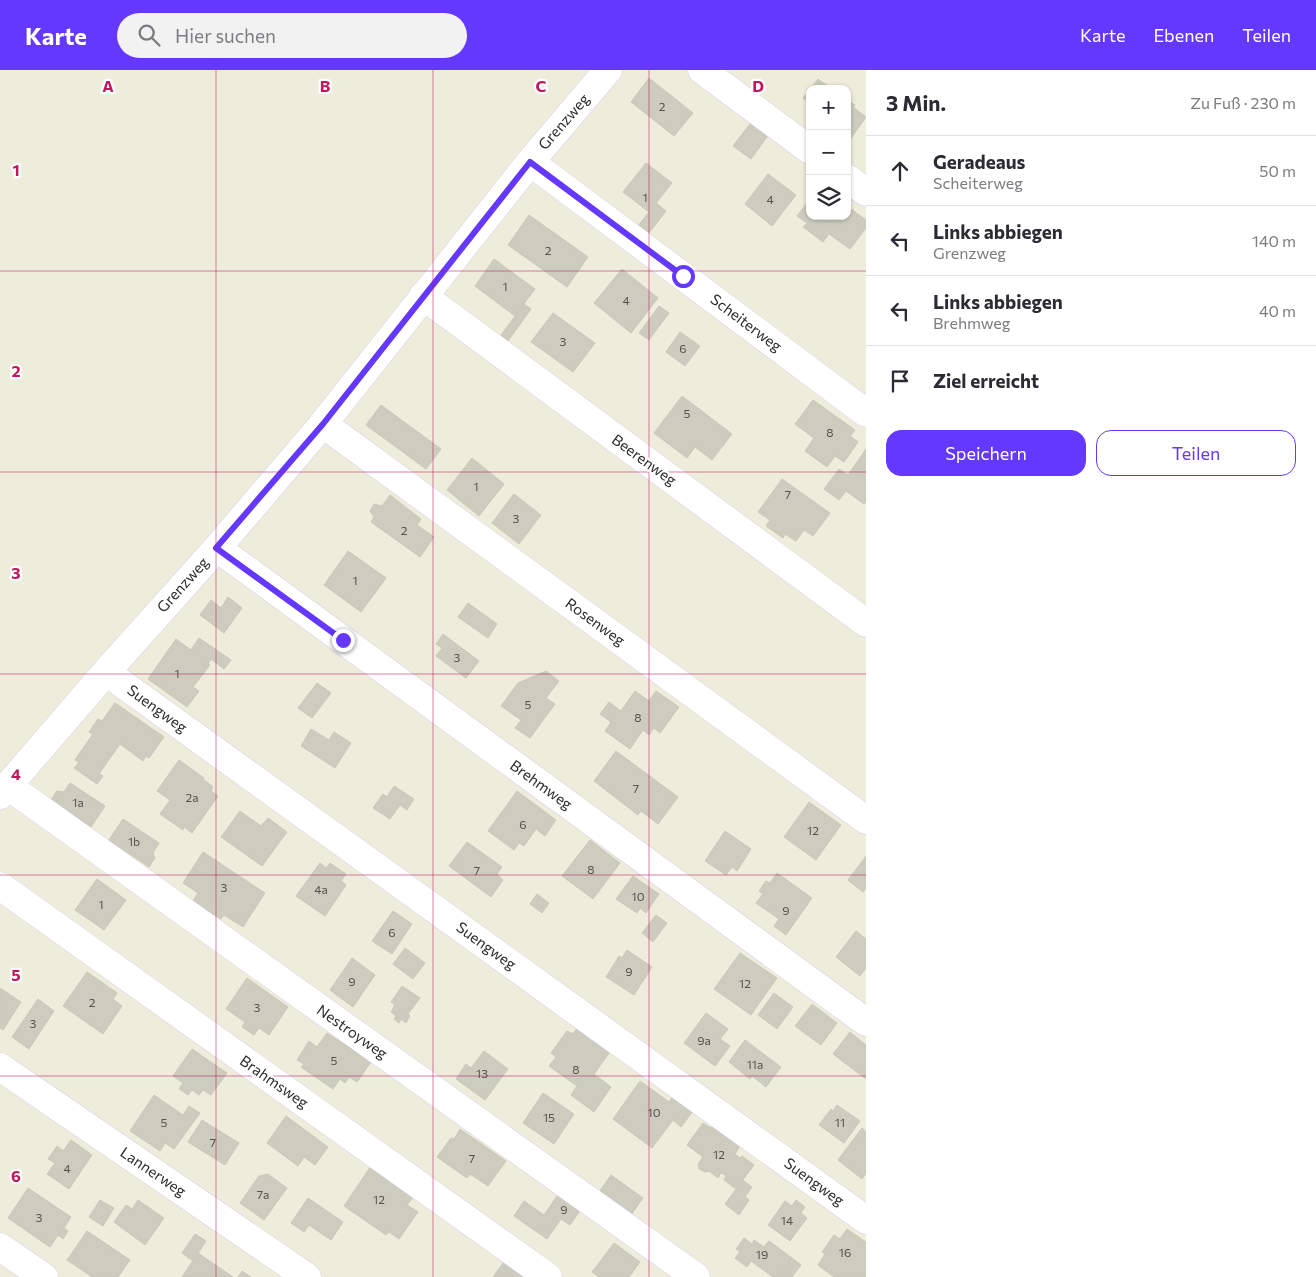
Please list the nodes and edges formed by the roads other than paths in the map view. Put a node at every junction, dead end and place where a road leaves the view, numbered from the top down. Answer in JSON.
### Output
{"nodes":[{"id":1,"x":608,"y":70,"type":"edge"},
{"id":2,"x":702,"y":70,"type":"edge"},
{"id":3,"x":806,"y":147,"type":"edge"},
{"id":4,"x":530,"y":162,"type":"junction"},
{"id":5,"x":851,"y":181,"type":"edge"},
{"id":6,"x":866,"y":192,"type":"edge"},
{"id":7,"x":423,"y":296,"type":"junction"},
{"id":8,"x":866,"y":413,"type":"edge"},
{"id":9,"x":323,"y":424,"type":"junction"},
{"id":10,"x":216,"y":548,"type":"junction"},
{"id":11,"x":866,"y":623,"type":"edge"},
{"id":12,"x":106,"y":672,"type":"junction"},
{"id":13,"x":4,"y":791,"type":"edge"},
{"id":14,"x":866,"y":820,"type":"edge"},
{"id":15,"x":0,"y":886,"type":"edge"},
{"id":16,"x":866,"y":1022,"type":"edge"},
{"id":17,"x":0,"y":1067,"type":"edge"},
{"id":18,"x":866,"y":1220,"type":"edge"},
{"id":19,"x":0,"y":1247,"type":"edge"},
{"id":20,"x":44,"y":1277,"type":"edge"},
{"id":21,"x":307,"y":1277,"type":"edge"},
{"id":22,"x":548,"y":1277,"type":"edge"},
{"id":23,"x":696,"y":1277,"type":"edge"}],
"edges":[{"from":1,"to":4,"type":"street","name":"Grenzweg"},
{"from":2,"to":3,"type":"street"},
{"from":4,"to":7,"type":"street","name":"Grenzweg"},
{"from":4,"to":8,"type":"street","name":"Scheiterweg"},
{"from":5,"to":6,"type":"street"},
{"from":7,"to":9,"type":"street","name":"Grenzweg"},
{"from":7,"to":11,"type":"street","name":"Beerenweg"},
{"from":9,"to":10,"type":"street","name":"Grenzweg"},
{"from":9,"to":14,"type":"street","name":"Rosenweg"},
{"from":10,"to":12,"type":"street","name":"Grenzweg"},
{"from":10,"to":16,"type":"street","name":"Brehmweg"},
{"from":12,"to":13,"type":"street","name":"Grenzweg"},
{"from":12,"to":18,"type":"street","name":"Suengweg"},
{"from":13,"to":23,"type":"street","name":"Nestroyweg"},
{"from":15,"to":22,"type":"street","name":"Brahmsweg"},
{"from":17,"to":21,"type":"street","name":"Lannerweg"},
{"from":19,"to":20,"type":"street"}]}
